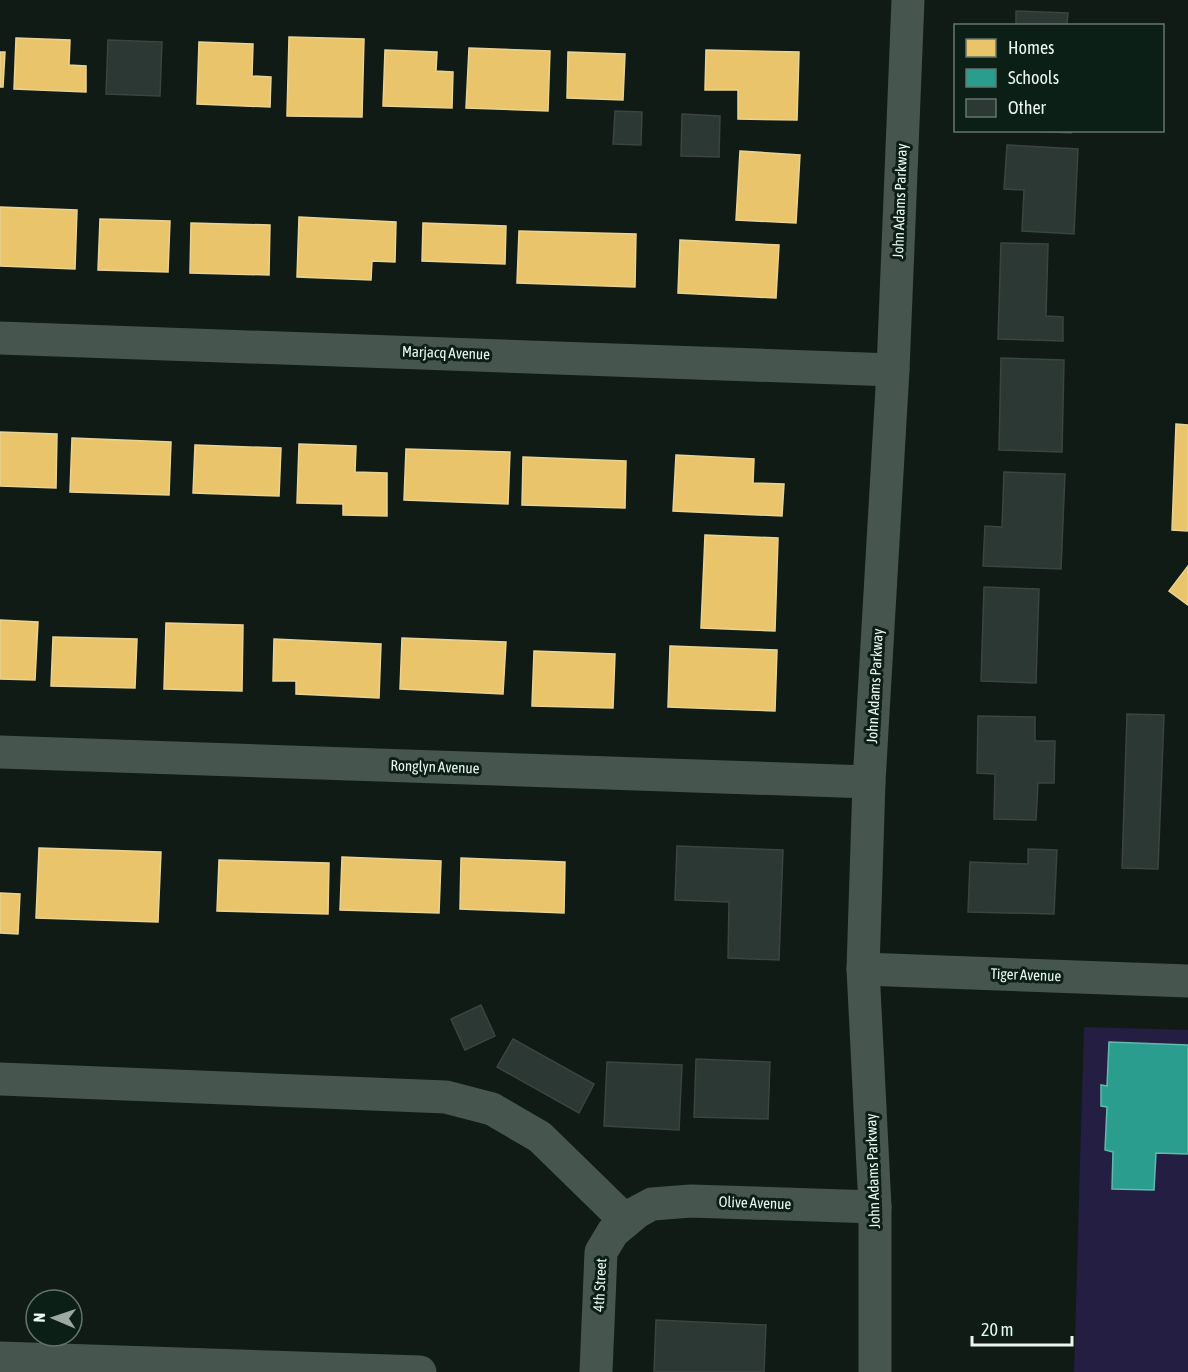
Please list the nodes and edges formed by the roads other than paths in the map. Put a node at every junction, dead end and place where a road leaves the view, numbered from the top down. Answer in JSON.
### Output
{"nodes":[{"id":1,"x":908,"y":0,"type":"edge"},
{"id":2,"x":0,"y":338,"type":"edge"},
{"id":3,"x":893,"y":370,"type":"junction"},
{"id":4,"x":0,"y":752,"type":"edge"},
{"id":5,"x":869,"y":782,"type":"junction"},
{"id":6,"x":863,"y":969,"type":"junction"},
{"id":7,"x":1188,"y":981,"type":"edge"},
{"id":8,"x":0,"y":1078,"type":"edge"},
{"id":9,"x":875,"y":1207,"type":"junction"},
{"id":10,"x":632,"y":1217,"type":"junction"},
{"id":11,"x":0,"y":1358,"type":"edge"},
{"id":12,"x":420,"y":1372,"type":"edge"},
{"id":13,"x":596,"y":1372,"type":"edge"},
{"id":14,"x":875,"y":1372,"type":"edge"}],
"edges":[{"from":1,"to":3,"type":"street","name":"John Adams Parkway"},
{"from":2,"to":3,"type":"street","name":"Marjacq Avenue"},
{"from":3,"to":5,"type":"street","name":"John Adams Parkway"},
{"from":4,"to":5,"type":"street","name":"Ronglyn Avenue"},
{"from":5,"to":6,"type":"street","name":"John Adams Parkway"},
{"from":6,"to":7,"type":"street","name":"Tiger Avenue"},
{"from":6,"to":9,"type":"street","name":"John Adams Parkway"},
{"from":8,"to":10,"type":"street"},
{"from":9,"to":10,"type":"street","name":"Olive Avenue"},
{"from":9,"to":14,"type":"street","name":"John Adams Parkway"},
{"from":10,"to":13,"type":"street","name":"4th Street"},
{"from":11,"to":12,"type":"street"}]}
